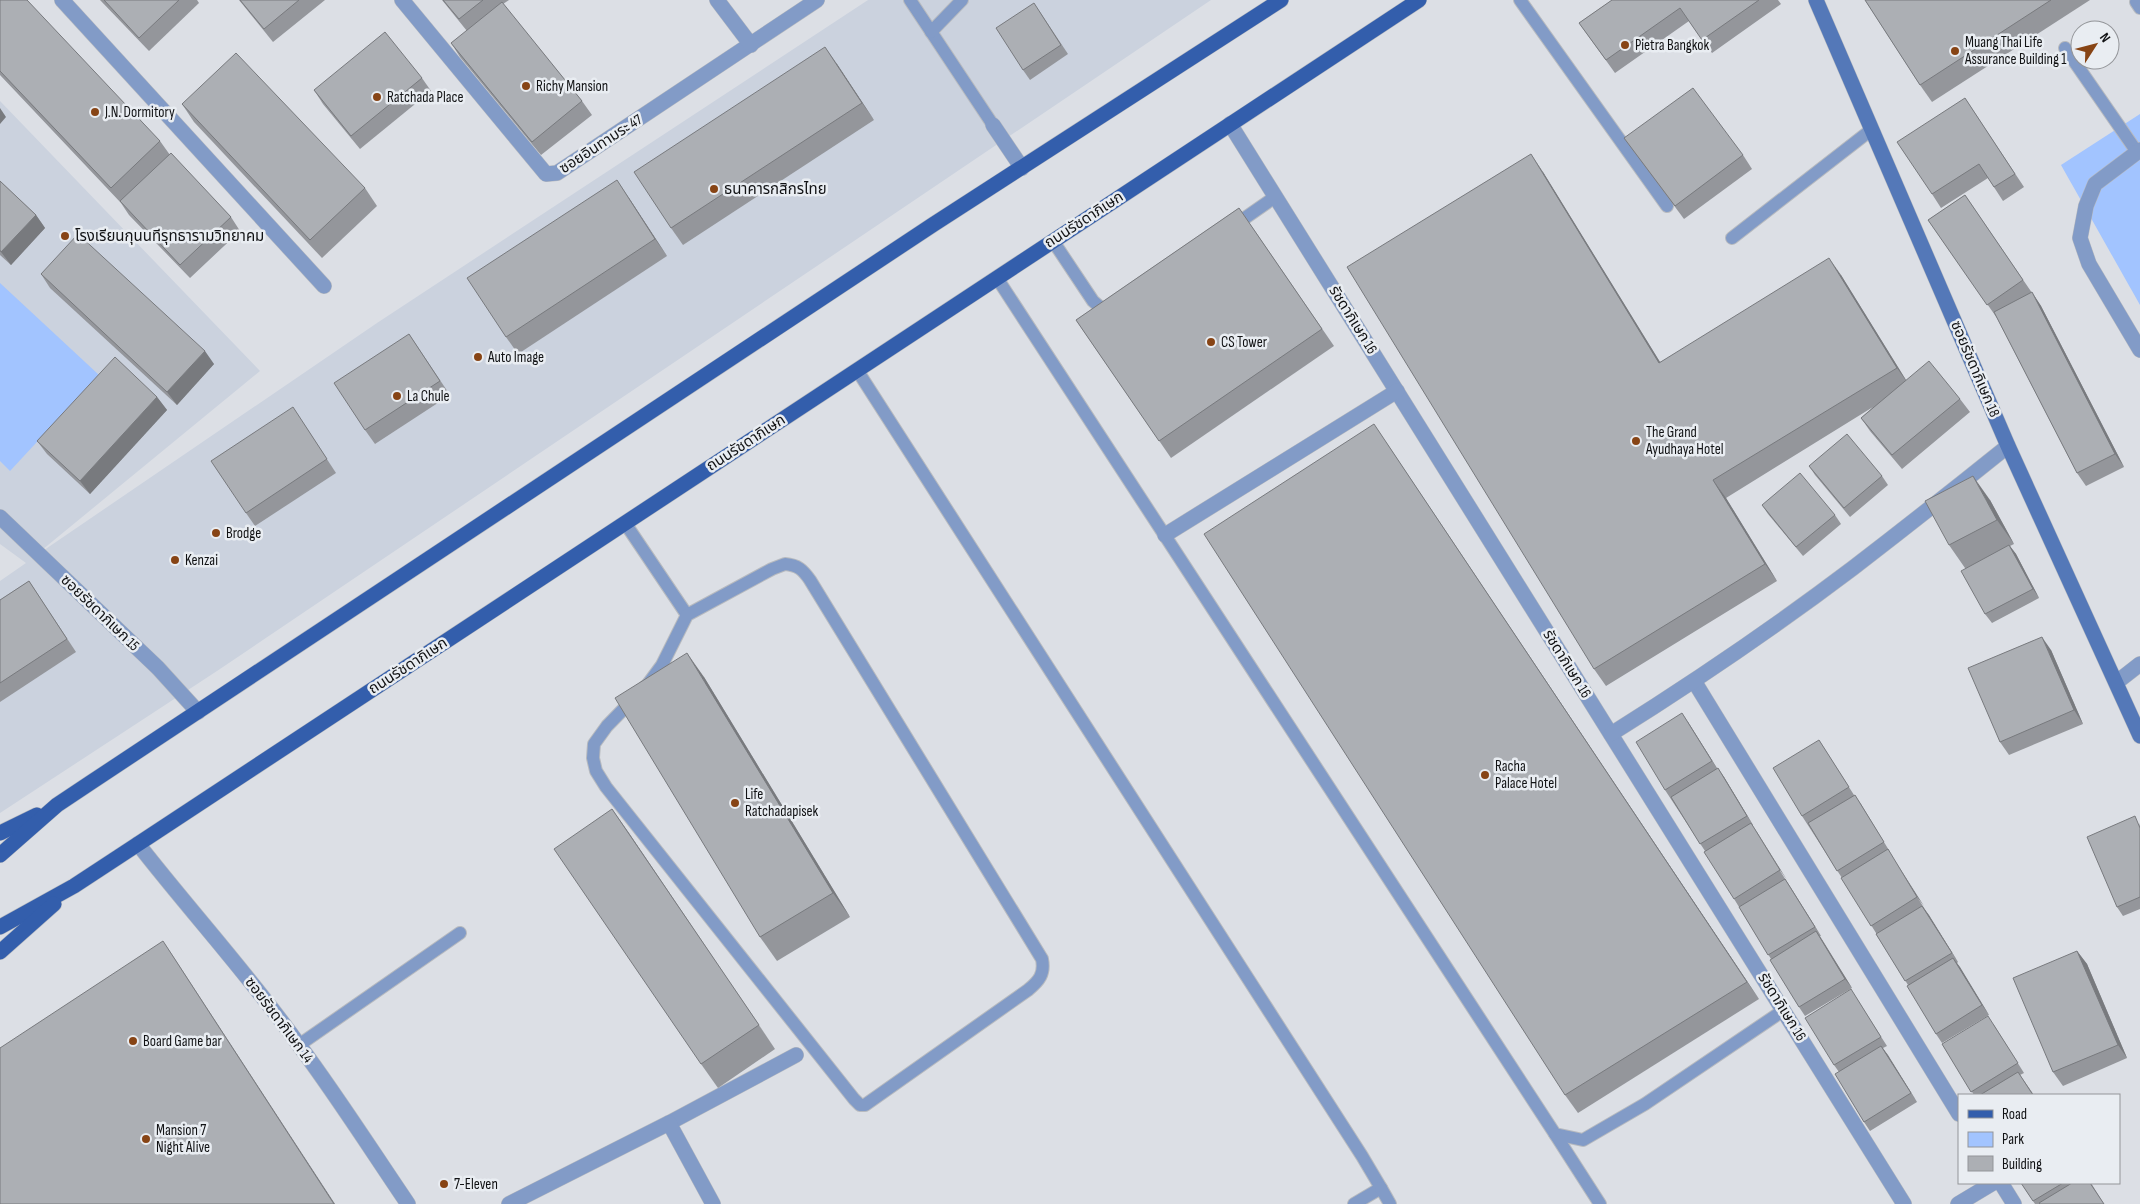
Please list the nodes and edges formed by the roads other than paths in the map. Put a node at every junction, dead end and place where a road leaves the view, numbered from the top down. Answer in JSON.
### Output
{"nodes":[{"id":1,"x":62,"y":0,"type":"edge"},
{"id":2,"x":402,"y":0,"type":"edge"},
{"id":3,"x":717,"y":0,"type":"edge"},
{"id":4,"x":817,"y":0,"type":"edge"},
{"id":5,"x":910,"y":0,"type":"edge"},
{"id":6,"x":962,"y":0,"type":"edge"},
{"id":7,"x":1281,"y":0,"type":"edge"},
{"id":8,"x":1419,"y":0,"type":"edge"},
{"id":9,"x":1520,"y":0,"type":"edge"},
{"id":10,"x":1816,"y":0,"type":"edge"},
{"id":11,"x":931,"y":32,"type":"junction"},
{"id":12,"x":751,"y":45,"type":"junction"},
{"id":13,"x":2065,"y":48,"type":"dead end"},
{"id":14,"x":1230,"y":124,"type":"junction"},
{"id":15,"x":993,"y":125,"type":"joint"},
{"id":16,"x":1871,"y":130,"type":"junction"},
{"id":17,"x":2138,"y":151,"type":"edge"},
{"id":18,"x":1022,"y":168,"type":"junction"},
{"id":19,"x":1275,"y":197,"type":"junction"},
{"id":20,"x":1667,"y":206,"type":"edge"},
{"id":21,"x":1226,"y":232,"type":"edge"},
{"id":22,"x":1732,"y":238,"type":"dead end"},
{"id":23,"x":1053,"y":241,"type":"junction"},
{"id":24,"x":997,"y":278,"type":"junction"},
{"id":25,"x":324,"y":286,"type":"dead end"},
{"id":26,"x":1123,"y":303,"type":"edge"},
{"id":27,"x":2140,"y":350,"type":"edge"},
{"id":28,"x":857,"y":370,"type":"junction"},
{"id":29,"x":1397,"y":391,"type":"junction"},
{"id":30,"x":2008,"y":446,"type":"junction"},
{"id":31,"x":0,"y":517,"type":"edge"},
{"id":32,"x":625,"y":523,"type":"junction"},
{"id":33,"x":1165,"y":535,"type":"junction"},
{"id":34,"x":687,"y":615,"type":"junction"},
{"id":35,"x":2140,"y":664,"type":"edge"},
{"id":36,"x":1694,"y":681,"type":"junction"},
{"id":37,"x":2117,"y":682,"type":"junction"},
{"id":38,"x":198,"y":712,"type":"junction"},
{"id":39,"x":1611,"y":734,"type":"junction"},
{"id":40,"x":2140,"y":736,"type":"edge"},
{"id":41,"x":57,"y":805,"type":"junction"},
{"id":42,"x":0,"y":833,"type":"edge"},
{"id":43,"x":138,"y":844,"type":"junction"},
{"id":44,"x":0,"y":855,"type":"edge"},
{"id":45,"x":74,"y":886,"type":"junction"},
{"id":46,"x":0,"y":926,"type":"edge"},
{"id":47,"x":460,"y":933,"type":"dead end"},
{"id":48,"x":0,"y":952,"type":"edge"},
{"id":49,"x":1784,"y":1010,"type":"junction"},
{"id":50,"x":299,"y":1045,"type":"junction"},
{"id":51,"x":796,"y":1055,"type":"dead end"},
{"id":52,"x":1958,"y":1112,"type":"edge"},
{"id":53,"x":668,"y":1123,"type":"junction"},
{"id":54,"x":1556,"y":1134,"type":"junction"},
{"id":55,"x":1990,"y":1184,"type":"edge"},
{"id":56,"x":2002,"y":1184,"type":"edge"},
{"id":57,"x":1381,"y":1188,"type":"junction"},
{"id":58,"x":408,"y":1204,"type":"edge"},
{"id":59,"x":510,"y":1204,"type":"edge"},
{"id":60,"x":713,"y":1204,"type":"edge"},
{"id":61,"x":1354,"y":1204,"type":"edge"},
{"id":62,"x":1390,"y":1204,"type":"edge"},
{"id":63,"x":1600,"y":1204,"type":"edge"},
{"id":64,"x":1904,"y":1204,"type":"edge"},
{"id":65,"x":1958,"y":1204,"type":"edge"},
{"id":66,"x":2014,"y":1204,"type":"edge"}],
"edges":[{"from":1,"to":25,"type":"street"},
{"from":2,"to":12,"type":"street","name":"ซอยอินทามระ 47"},
{"from":3,"to":12,"type":"street"},
{"from":4,"to":12,"type":"street","name":"ซอยอินทามระ 47"},
{"from":5,"to":11,"type":"lane"},
{"from":6,"to":11,"type":"lane"},
{"from":7,"to":18,"type":"main road"},
{"from":8,"to":14,"type":"main road","name":"ถนนรัชดาภิเษก"},
{"from":9,"to":20,"type":"lane"},
{"from":10,"to":16,"type":"street","name":"ซอยรัชดาภิเษก 18"},
{"from":11,"to":15,"type":"lane"},
{"from":13,"to":17,"type":"lane"},
{"from":14,"to":19,"type":"street","name":"รัชดาภิเษก 16"},
{"from":14,"to":23,"type":"main road","name":"ถนนรัชดาภิเษก"},
{"from":15,"to":18,"type":"street"},
{"from":16,"to":22,"type":"lane"},
{"from":16,"to":30,"type":"street","name":"ซอยรัชดาภิเษก 18"},
{"from":17,"to":27,"type":"street"},
{"from":18,"to":38,"type":"main road"},
{"from":19,"to":21,"type":"lane"},
{"from":19,"to":29,"type":"street","name":"รัชดาภิเษก 16"},
{"from":23,"to":24,"type":"main road","name":"ถนนรัชดาภิเษก"},
{"from":23,"to":26,"type":"lane"},
{"from":24,"to":28,"type":"main road","name":"ถนนรัชดาภิเษก"},
{"from":24,"to":33,"type":"lane"},
{"from":28,"to":32,"type":"main road","name":"ถนนรัชดาภิเษก"},
{"from":28,"to":57,"type":"lane"},
{"from":29,"to":33,"type":"street"},
{"from":29,"to":39,"type":"street","name":"รัชดาภิเษก 16"},
{"from":30,"to":36,"type":"street"},
{"from":30,"to":37,"type":"street","name":"ซอยรัชดาภิเษก 18"},
{"from":31,"to":38,"type":"street","name":"ซอยรัชดาภิเษก 15"},
{"from":32,"to":34,"type":"lane"},
{"from":32,"to":43,"type":"main road","name":"ถนนรัชดาภิเษก"},
{"from":33,"to":54,"type":"lane"},
{"from":34,"to":34,"type":"lane"},
{"from":35,"to":37,"type":"street"},
{"from":36,"to":39,"type":"street"},
{"from":36,"to":52,"type":"street"},
{"from":37,"to":40,"type":"street","name":"ซอยรัชดาภิเษก 18"},
{"from":38,"to":41,"type":"main road"},
{"from":39,"to":49,"type":"street","name":"รัชดาภิเษก 16"},
{"from":41,"to":42,"type":"main road"},
{"from":41,"to":44,"type":"main road"},
{"from":43,"to":45,"type":"main road","name":"ถนนรัชดาภิเษก"},
{"from":43,"to":50,"type":"street","name":"ซอยรัชดาภิเษก 14"},
{"from":45,"to":46,"type":"main road","name":"ถนนรัชดาภิเษก"},
{"from":45,"to":48,"type":"main road","name":"ถนนรัชดาภิเษก"},
{"from":47,"to":50,"type":"lane"},
{"from":49,"to":54,"type":"lane"},
{"from":49,"to":64,"type":"street","name":"รัชดาภิเษก 16"},
{"from":50,"to":58,"type":"street","name":"ซอยรัชดาภิเษก 14"},
{"from":51,"to":53,"type":"street"},
{"from":53,"to":59,"type":"street"},
{"from":53,"to":60,"type":"street"},
{"from":54,"to":63,"type":"lane"},
{"from":55,"to":65,"type":"street"},
{"from":56,"to":66,"type":"street"},
{"from":57,"to":61,"type":"lane"},
{"from":57,"to":62,"type":"lane"}]}
